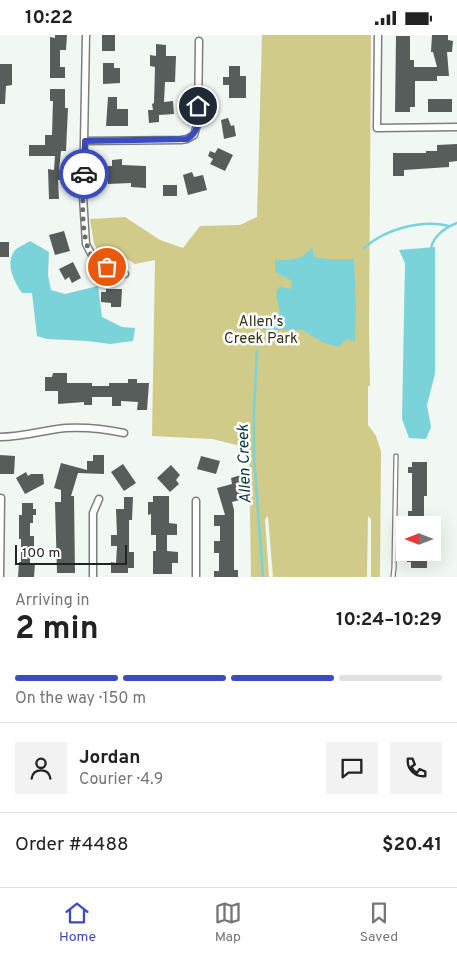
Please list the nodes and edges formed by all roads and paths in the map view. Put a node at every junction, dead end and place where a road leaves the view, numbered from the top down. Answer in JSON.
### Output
{"nodes":[{"id":1,"x":86,"y":35,"type":"edge"},
{"id":2,"x":378,"y":35,"type":"edge"},
{"id":3,"x":199,"y":41,"type":"dead end"},
{"id":4,"x":457,"y":127,"type":"edge"},
{"id":5,"x":85,"y":141,"type":"junction"},
{"id":6,"x":125,"y":274,"type":"dead end"},
{"id":7,"x":124,"y":433,"type":"dead end"},
{"id":8,"x":0,"y":437,"type":"edge"},
{"id":9,"x":396,"y":456,"type":"dead end"},
{"id":10,"x":1,"y":498,"type":"dead end"},
{"id":11,"x":99,"y":499,"type":"dead end"},
{"id":12,"x":196,"y":501,"type":"dead end"},
{"id":13,"x":0,"y":577,"type":"edge"},
{"id":14,"x":93,"y":577,"type":"edge"},
{"id":15,"x":196,"y":577,"type":"edge"},
{"id":16,"x":393,"y":577,"type":"edge"}],
"edges":[{"from":1,"to":5,"type":"street"},
{"from":2,"to":4,"type":"street"},
{"from":3,"to":5,"type":"street"},
{"from":5,"to":6,"type":"street"},
{"from":7,"to":8,"type":"street"},
{"from":9,"to":16,"type":"lane"},
{"from":10,"to":13,"type":"street"},
{"from":11,"to":14,"type":"street"},
{"from":12,"to":15,"type":"street"}]}
